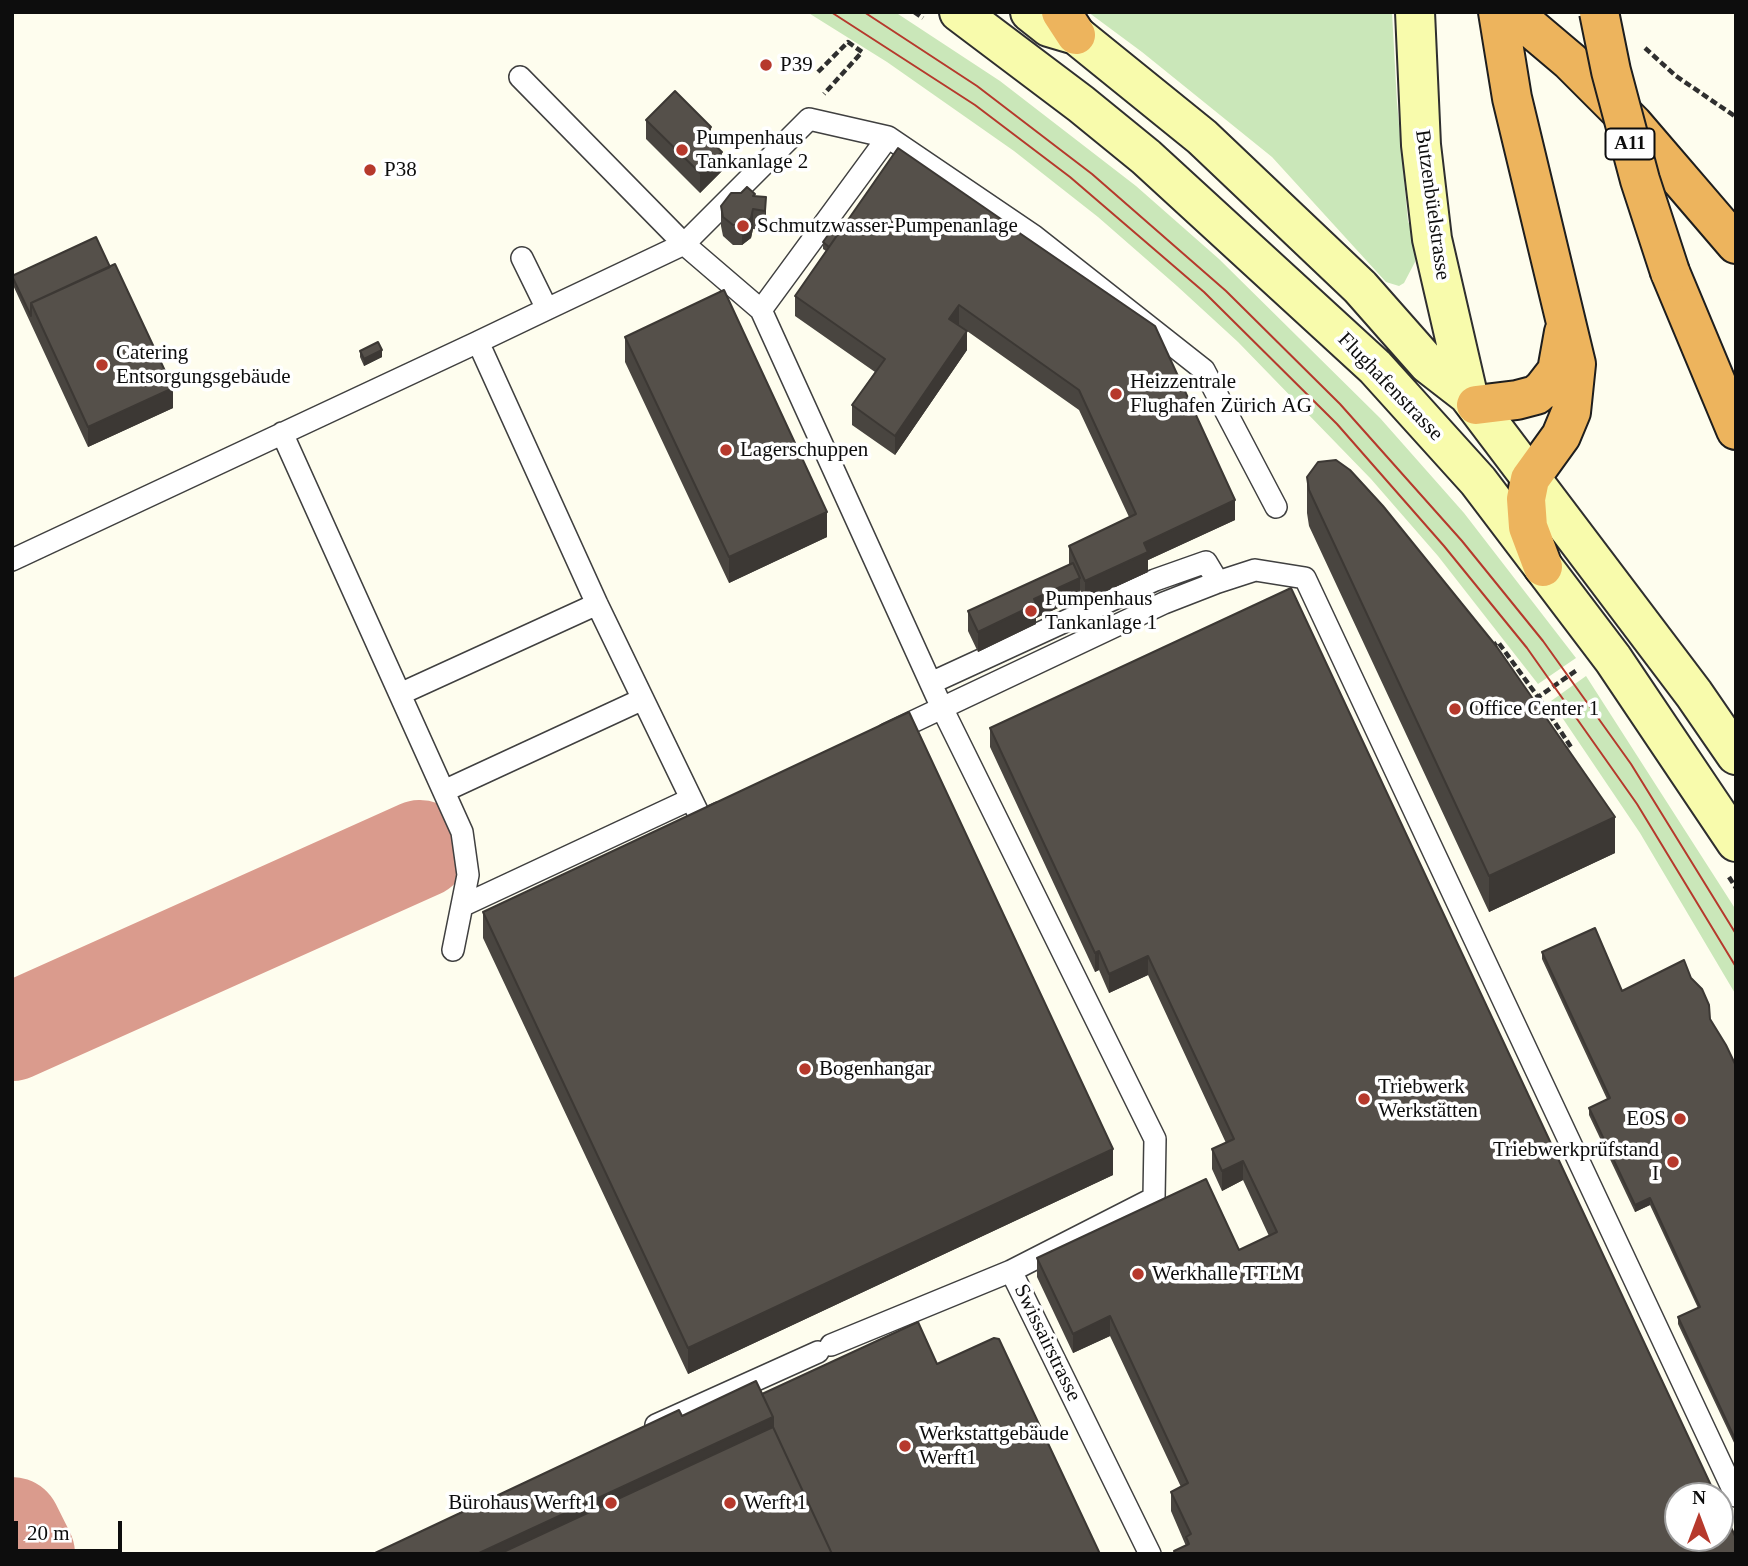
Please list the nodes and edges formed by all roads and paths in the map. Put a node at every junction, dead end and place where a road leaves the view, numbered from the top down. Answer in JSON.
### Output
{"nodes":[{"id":1,"x":914,"y":12,"type":"edge"},
{"id":2,"x":1030,"y":12,"type":"edge"},
{"id":3,"x":1498,"y":12,"type":"edge"},
{"id":4,"x":1512,"y":12,"type":"edge"},
{"id":5,"x":1599,"y":12,"type":"edge"},
{"id":6,"x":942,"y":16,"type":"edge"},
{"id":7,"x":1415,"y":17,"type":"edge"},
{"id":8,"x":1069,"y":24,"type":"edge"},
{"id":9,"x":1636,"y":38,"type":"dead end"},
{"id":10,"x":818,"y":72,"type":"dead end"},
{"id":11,"x":842,"y":73,"type":"dead end"},
{"id":12,"x":520,"y":77,"type":"dead end"},
{"id":13,"x":1736,"y":117,"type":"edge"},
{"id":14,"x":888,"y":138,"type":"junction"},
{"id":15,"x":1211,"y":216,"type":"junction"},
{"id":16,"x":684,"y":244,"type":"junction"},
{"id":17,"x":1736,"y":244,"type":"edge"},
{"id":18,"x":522,"y":258,"type":"dead end"},
{"id":19,"x":1439,"y":273,"type":"junction"},
{"id":20,"x":547,"y":309,"type":"junction"},
{"id":21,"x":1566,"y":309,"type":"junction"},
{"id":22,"x":761,"y":310,"type":"junction"},
{"id":23,"x":1394,"y":324,"type":"junction"},
{"id":24,"x":478,"y":342,"type":"junction"},
{"id":25,"x":1472,"y":400,"type":"junction"},
{"id":26,"x":1736,"y":430,"type":"edge"},
{"id":27,"x":282,"y":433,"type":"junction"},
{"id":28,"x":1530,"y":479,"type":"junction"},
{"id":29,"x":1276,"y":507,"type":"dead end"},
{"id":30,"x":12,"y":560,"type":"edge"},
{"id":31,"x":1543,"y":567,"type":"junction"},
{"id":32,"x":1217,"y":582,"type":"junction"},
{"id":33,"x":597,"y":604,"type":"junction"},
{"id":34,"x":1483,"y":652,"type":"edge"},
{"id":35,"x":1578,"y":668,"type":"dead end"},
{"id":36,"x":931,"y":683,"type":"junction"},
{"id":37,"x":400,"y":694,"type":"junction"},
{"id":38,"x":1538,"y":697,"type":"junction"},
{"id":39,"x":643,"y":699,"type":"junction"},
{"id":40,"x":942,"y":708,"type":"junction"},
{"id":41,"x":870,"y":742,"type":"edge"},
{"id":42,"x":1558,"y":753,"type":"edge"},
{"id":43,"x":1736,"y":755,"type":"edge"},
{"id":44,"x":443,"y":792,"type":"junction"},
{"id":45,"x":691,"y":799,"type":"junction"},
{"id":46,"x":738,"y":804,"type":"edge"},
{"id":47,"x":1729,"y":853,"type":"edge"},
{"id":48,"x":1736,"y":888,"type":"edge"},
{"id":49,"x":464,"y":905,"type":"junction"},
{"id":50,"x":453,"y":950,"type":"dead end"},
{"id":51,"x":1012,"y":1271,"type":"junction"},
{"id":52,"x":640,"y":1433,"type":"edge"},
{"id":53,"x":1736,"y":1496,"type":"edge"},
{"id":54,"x":1150,"y":1554,"type":"edge"}],
"edges":[{"from":1,"to":6,"type":"path"},
{"from":2,"to":8,"type":"main road"},
{"from":3,"to":21,"type":"highway"},
{"from":4,"to":17,"type":"highway"},
{"from":5,"to":26,"type":"highway","number":"A11","bridge":true},
{"from":6,"to":15,"type":"main road","name":"Flughafenstrasse"},
{"from":7,"to":19,"type":"main road","name":"Butzenbüelstrasse"},
{"from":8,"to":23,"type":"main road"},
{"from":9,"to":13,"type":"path"},
{"from":10,"to":11,"type":"path"},
{"from":12,"to":16,"type":"lane"},
{"from":14,"to":16,"type":"lane"},
{"from":14,"to":22,"type":"lane"},
{"from":14,"to":29,"type":"lane"},
{"from":15,"to":23,"type":"main road"},
{"from":15,"to":31,"type":"main road","name":"Flughafenstrasse"},
{"from":16,"to":20,"type":"lane"},
{"from":16,"to":22,"type":"lane"},
{"from":18,"to":20,"type":"lane"},
{"from":19,"to":23,"type":"main road"},
{"from":19,"to":25,"type":"main road","name":"Butzenbüelstrasse"},
{"from":20,"to":24,"type":"lane"},
{"from":21,"to":25,"type":"highway"},
{"from":21,"to":28,"type":"highway"},
{"from":22,"to":36,"type":"lane"},
{"from":23,"to":25,"type":"main road"},
{"from":24,"to":27,"type":"lane"},
{"from":24,"to":33,"type":"lane"},
{"from":25,"to":28,"type":"main road"},
{"from":27,"to":30,"type":"lane"},
{"from":27,"to":37,"type":"lane"},
{"from":28,"to":31,"type":"highway"},
{"from":28,"to":43,"type":"main road"},
{"from":31,"to":47,"type":"main road","name":"Flughafenstrasse"},
{"from":32,"to":36,"type":"lane"},
{"from":32,"to":40,"type":"lane"},
{"from":32,"to":53,"type":"lane"},
{"from":33,"to":37,"type":"lane"},
{"from":33,"to":39,"type":"lane"},
{"from":34,"to":38,"type":"path"},
{"from":35,"to":38,"type":"path"},
{"from":36,"to":40,"type":"lane"},
{"from":37,"to":44,"type":"lane"},
{"from":38,"to":42,"type":"path"},
{"from":39,"to":44,"type":"lane"},
{"from":39,"to":45,"type":"lane"},
{"from":40,"to":41,"type":"lane"},
{"from":40,"to":51,"type":"lane"},
{"from":44,"to":49,"type":"lane"},
{"from":45,"to":46,"type":"lane"},
{"from":45,"to":49,"type":"lane"},
{"from":47,"to":48,"type":"path"},
{"from":49,"to":50,"type":"lane"},
{"from":51,"to":52,"type":"lane","name":"Swissairstrasse"},
{"from":51,"to":54,"type":"lane","name":"Swissairstrasse"}]}
